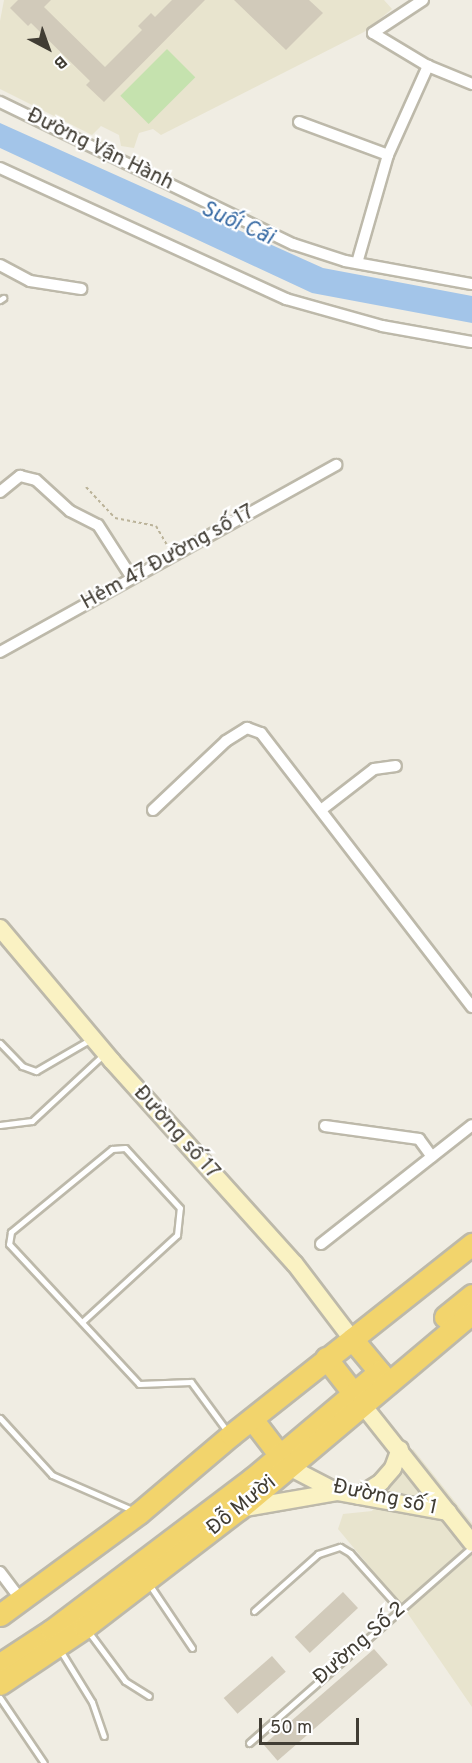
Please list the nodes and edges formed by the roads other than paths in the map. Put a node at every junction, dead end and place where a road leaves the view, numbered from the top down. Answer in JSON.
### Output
{"nodes":[{"id":1,"x":423,"y":0,"type":"edge"},
{"id":2,"x":428,"y":66,"type":"junction"},
{"id":3,"x":472,"y":84,"type":"edge"},
{"id":4,"x":0,"y":102,"type":"edge"},
{"id":5,"x":299,"y":123,"type":"dead end"},
{"id":6,"x":388,"y":155,"type":"junction"},
{"id":7,"x":0,"y":168,"type":"edge"},
{"id":8,"x":357,"y":263,"type":"junction"},
{"id":9,"x":0,"y":265,"type":"edge"},
{"id":10,"x":472,"y":284,"type":"edge"},
{"id":11,"x":81,"y":289,"type":"dead end"},
{"id":12,"x":472,"y":342,"type":"edge"},
{"id":13,"x":336,"y":465,"type":"dead end"},
{"id":14,"x":0,"y":492,"type":"edge"},
{"id":15,"x":132,"y":578,"type":"junction"},
{"id":16,"x":0,"y":652,"type":"edge"},
{"id":17,"x":396,"y":766,"type":"dead end"},
{"id":18,"x":153,"y":810,"type":"dead end"},
{"id":19,"x":321,"y":810,"type":"junction"},
{"id":20,"x":0,"y":928,"type":"edge"},
{"id":21,"x":472,"y":1007,"type":"edge"},
{"id":22,"x":92,"y":1038,"type":"junction"},
{"id":23,"x":0,"y":1043,"type":"edge"},
{"id":24,"x":105,"y":1053,"type":"junction"},
{"id":25,"x":0,"y":1125,"type":"edge"},
{"id":26,"x":472,"y":1125,"type":"edge"},
{"id":27,"x":325,"y":1126,"type":"dead end"},
{"id":28,"x":432,"y":1157,"type":"junction"},
{"id":29,"x":321,"y":1244,"type":"dead end"},
{"id":30,"x":472,"y":1244,"type":"edge"},
{"id":31,"x":472,"y":1261,"type":"edge"},
{"id":32,"x":472,"y":1295,"type":"edge"},
{"id":33,"x":472,"y":1313,"type":"edge"},
{"id":34,"x":82,"y":1322,"type":"junction"},
{"id":35,"x":357,"y":1344,"type":"junction"},
{"id":36,"x":331,"y":1364,"type":"junction"},
{"id":37,"x":384,"y":1377,"type":"junction"},
{"id":38,"x":362,"y":1403,"type":"junction"},
{"id":39,"x":0,"y":1418,"type":"edge"},
{"id":40,"x":256,"y":1424,"type":"junction"},
{"id":41,"x":232,"y":1438,"type":"junction"},
{"id":42,"x":400,"y":1449,"type":"junction"},
{"id":43,"x":284,"y":1461,"type":"junction"},
{"id":44,"x":337,"y":1492,"type":"junction"},
{"id":45,"x":359,"y":1496,"type":"junction"},
{"id":46,"x":239,"y":1509,"type":"junction"},
{"id":47,"x":448,"y":1512,"type":"junction"},
{"id":48,"x":139,"y":1513,"type":"junction"},
{"id":49,"x":472,"y":1545,"type":"edge"},
{"id":50,"x":0,"y":1572,"type":"edge"},
{"id":51,"x":147,"y":1580,"type":"junction"},
{"id":52,"x":21,"y":1600,"type":"junction"},
{"id":53,"x":400,"y":1609,"type":"junction"},
{"id":54,"x":254,"y":1611,"type":"dead end"},
{"id":55,"x":0,"y":1615,"type":"edge"},
{"id":56,"x":85,"y":1627,"type":"junction"},
{"id":57,"x":0,"y":1631,"type":"edge"},
{"id":58,"x":57,"y":1646,"type":"junction"},
{"id":59,"x":192,"y":1648,"type":"dead end"},
{"id":60,"x":0,"y":1664,"type":"edge"},
{"id":61,"x":0,"y":1684,"type":"edge"},
{"id":62,"x":149,"y":1696,"type":"dead end"},
{"id":63,"x":0,"y":1698,"type":"edge"},
{"id":64,"x":104,"y":1736,"type":"dead end"},
{"id":65,"x":249,"y":1743,"type":"dead end"},
{"id":66,"x":44,"y":1763,"type":"edge"}],
"edges":[{"from":1,"to":2,"type":"street"},
{"from":2,"to":3,"type":"street"},
{"from":2,"to":6,"type":"street"},
{"from":4,"to":8,"type":"street","name":"Đường Vận Hành"},
{"from":5,"to":6,"type":"street"},
{"from":6,"to":8,"type":"street"},
{"from":7,"to":12,"type":"street"},
{"from":8,"to":10,"type":"street","name":"Đường Vận Hành"},
{"from":9,"to":11,"type":"street"},
{"from":13,"to":15,"type":"street","name":"Hẻm 47 Đường số 17"},
{"from":14,"to":15,"type":"street"},
{"from":15,"to":16,"type":"street","name":"Hẻm 47 Đường số 17"},
{"from":17,"to":19,"type":"street"},
{"from":18,"to":19,"type":"street"},
{"from":19,"to":21,"type":"street"},
{"from":20,"to":22,"type":"street","name":"Đường số 17"},
{"from":22,"to":23,"type":"lane"},
{"from":22,"to":24,"type":"street","name":"Đường số 17"},
{"from":24,"to":25,"type":"lane"},
{"from":24,"to":35,"type":"street","name":"Đường số 17"},
{"from":26,"to":28,"type":"street"},
{"from":27,"to":28,"type":"street"},
{"from":28,"to":29,"type":"street"},
{"from":30,"to":35,"type":"highway"},
{"from":31,"to":35,"type":"highway"},
{"from":32,"to":37,"type":"highway","name":"Đỗ Mười"},
{"from":33,"to":37,"type":"highway","name":"Đỗ Mười"},
{"from":34,"to":34,"type":"lane"},
{"from":34,"to":41,"type":"lane"},
{"from":35,"to":36,"type":"highway"},
{"from":35,"to":37,"type":"highway"},
{"from":36,"to":38,"type":"highway"},
{"from":36,"to":40,"type":"highway"},
{"from":37,"to":38,"type":"highway","name":"Đỗ Mười"},
{"from":38,"to":42,"type":"street","name":"Đường số 1"},
{"from":38,"to":43,"type":"highway","name":"Đỗ Mười"},
{"from":39,"to":48,"type":"lane"},
{"from":40,"to":41,"type":"highway"},
{"from":40,"to":43,"type":"highway"},
{"from":40,"to":57,"type":"highway"},
{"from":41,"to":48,"type":"highway"},
{"from":42,"to":45,"type":"street"},
{"from":42,"to":47,"type":"street","name":"Đường số 1"},
{"from":43,"to":44,"type":"street","name":"Đường số 1"},
{"from":43,"to":46,"type":"highway","name":"Đỗ Mười"},
{"from":43,"to":60,"type":"highway","name":"Đỗ Mười"},
{"from":44,"to":45,"type":"street","name":"Đường số 1"},
{"from":44,"to":46,"type":"street"},
{"from":45,"to":47,"type":"street","name":"Đường số 1"},
{"from":46,"to":51,"type":"highway","name":"Đỗ Mười"},
{"from":47,"to":49,"type":"street","name":"Đường số 1"},
{"from":48,"to":52,"type":"highway"},
{"from":49,"to":53,"type":"lane","name":"Đường Số 2"},
{"from":50,"to":52,"type":"street"},
{"from":51,"to":56,"type":"highway","name":"Đỗ Mười"},
{"from":51,"to":59,"type":"lane"},
{"from":52,"to":55,"type":"highway"},
{"from":53,"to":54,"type":"lane"},
{"from":53,"to":65,"type":"lane","name":"Đường Số 2"},
{"from":56,"to":58,"type":"highway","name":"Đỗ Mười"},
{"from":56,"to":62,"type":"lane"},
{"from":58,"to":61,"type":"highway","name":"Đỗ Mười"},
{"from":58,"to":64,"type":"lane"},
{"from":63,"to":66,"type":"lane"}]}
